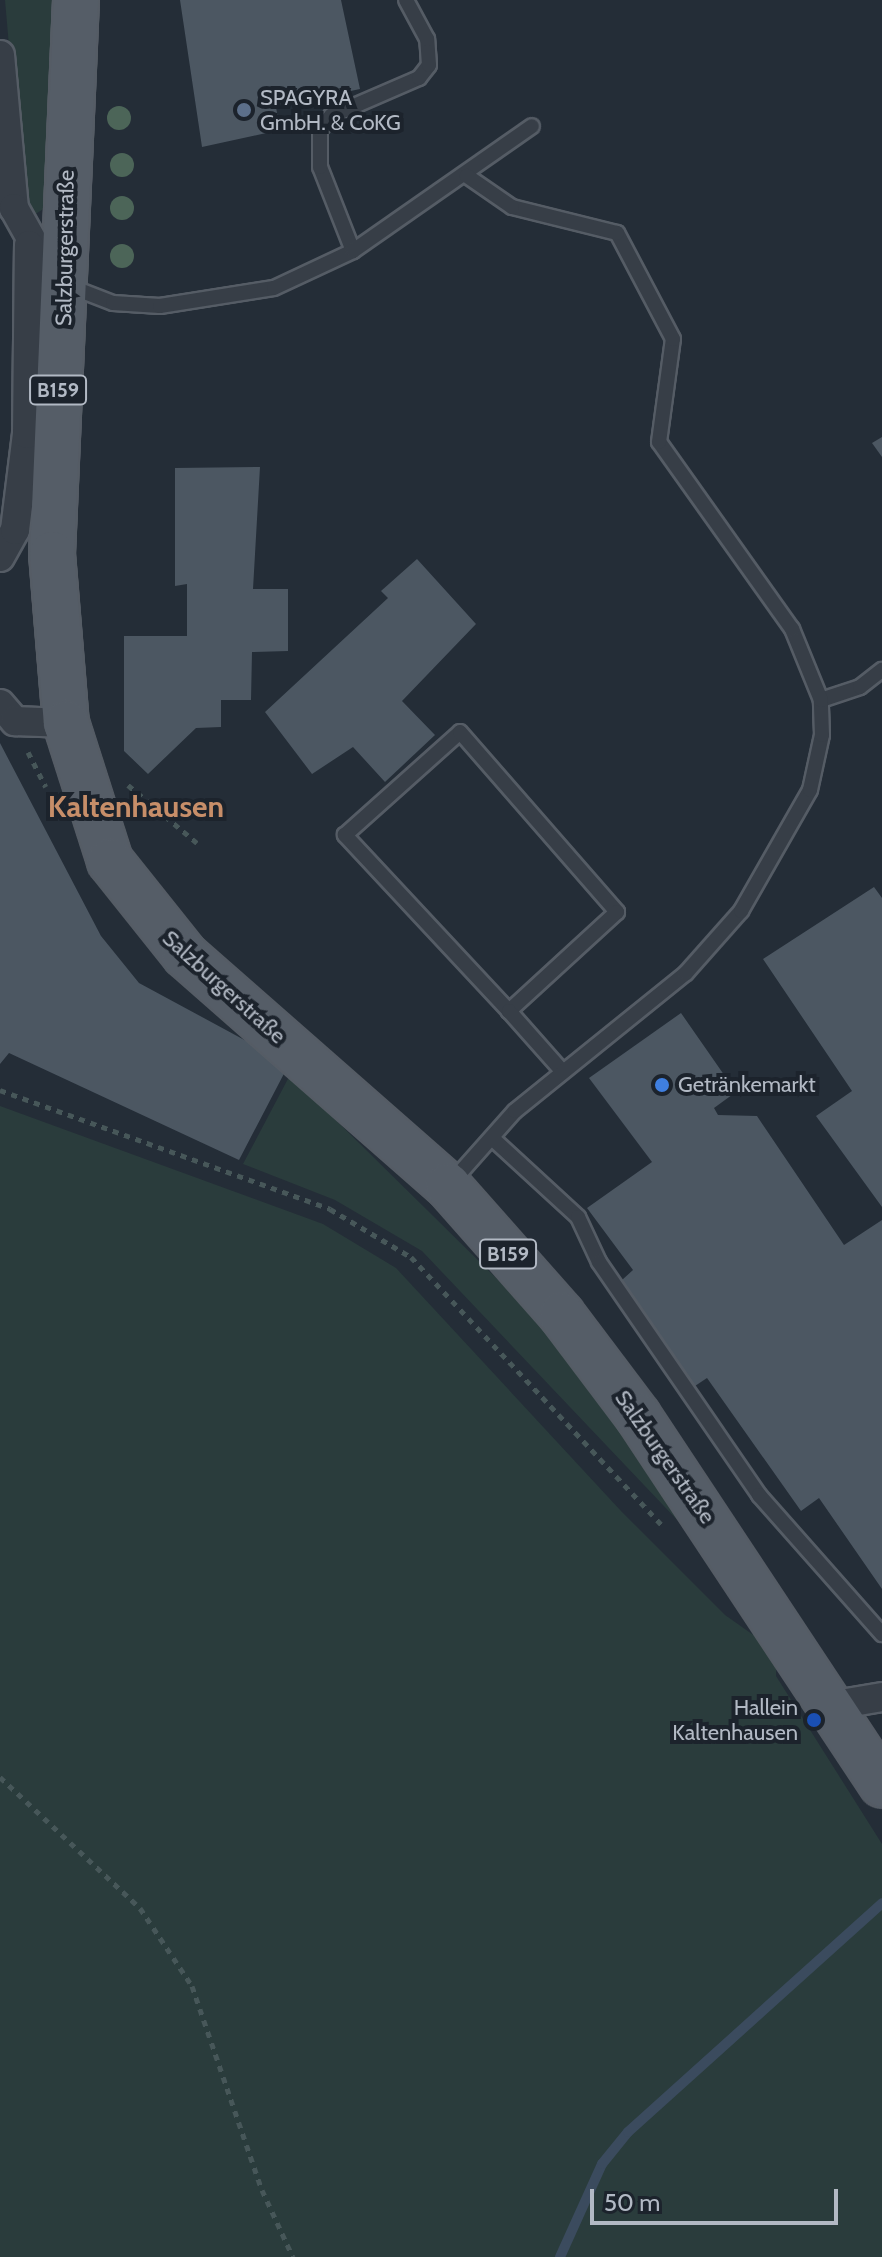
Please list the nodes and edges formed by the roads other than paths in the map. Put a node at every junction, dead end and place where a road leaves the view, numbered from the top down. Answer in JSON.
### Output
{"nodes":[{"id":1,"x":76,"y":0,"type":"edge"},
{"id":2,"x":406,"y":0,"type":"edge"},
{"id":3,"x":0,"y":55,"type":"edge"},
{"id":4,"x":532,"y":126,"type":"dead end"},
{"id":5,"x":467,"y":176,"type":"junction"},
{"id":6,"x":29,"y":245,"type":"junction"},
{"id":7,"x":353,"y":251,"type":"junction"},
{"id":8,"x":69,"y":286,"type":"junction"},
{"id":9,"x":0,"y":557,"type":"edge"},
{"id":10,"x":882,"y":670,"type":"edge"},
{"id":11,"x":821,"y":700,"type":"junction"},
{"id":12,"x":0,"y":704,"type":"edge"},
{"id":13,"x":66,"y":723,"type":"junction"},
{"id":14,"x":509,"y":1011,"type":"junction"},
{"id":15,"x":563,"y":1072,"type":"junction"},
{"id":16,"x":492,"y":1138,"type":"junction"},
{"id":17,"x":448,"y":1186,"type":"junction"},
{"id":18,"x":882,"y":1634,"type":"edge"},
{"id":19,"x":882,"y":1697,"type":"edge"},
{"id":20,"x":829,"y":1706,"type":"junction"},
{"id":21,"x":882,"y":1784,"type":"edge"}],
"edges":[{"from":1,"to":8,"type":"main road","name":"Salzburgerstraße","number":"B159"},
{"from":2,"to":7,"type":"lane"},
{"from":3,"to":6,"type":"street"},
{"from":4,"to":5,"type":"lane"},
{"from":5,"to":7,"type":"lane"},
{"from":5,"to":11,"type":"lane"},
{"from":6,"to":8,"type":"street"},
{"from":6,"to":9,"type":"street"},
{"from":7,"to":8,"type":"lane"},
{"from":8,"to":13,"type":"main road","name":"Salzburgerstraße","number":"B159"},
{"from":10,"to":11,"type":"lane"},
{"from":11,"to":15,"type":"lane"},
{"from":12,"to":13,"type":"street"},
{"from":13,"to":17,"type":"main road","name":"Salzburgerstraße","number":"B159"},
{"from":14,"to":14,"type":"lane"},
{"from":14,"to":15,"type":"lane"},
{"from":15,"to":16,"type":"lane"},
{"from":16,"to":17,"type":"lane"},
{"from":16,"to":18,"type":"lane"},
{"from":17,"to":20,"type":"main road","name":"Salzburgerstraße","number":"B159"},
{"from":19,"to":20,"type":"street"},
{"from":20,"to":21,"type":"main road","name":"Salzburgerstraße","number":"B159"}]}
